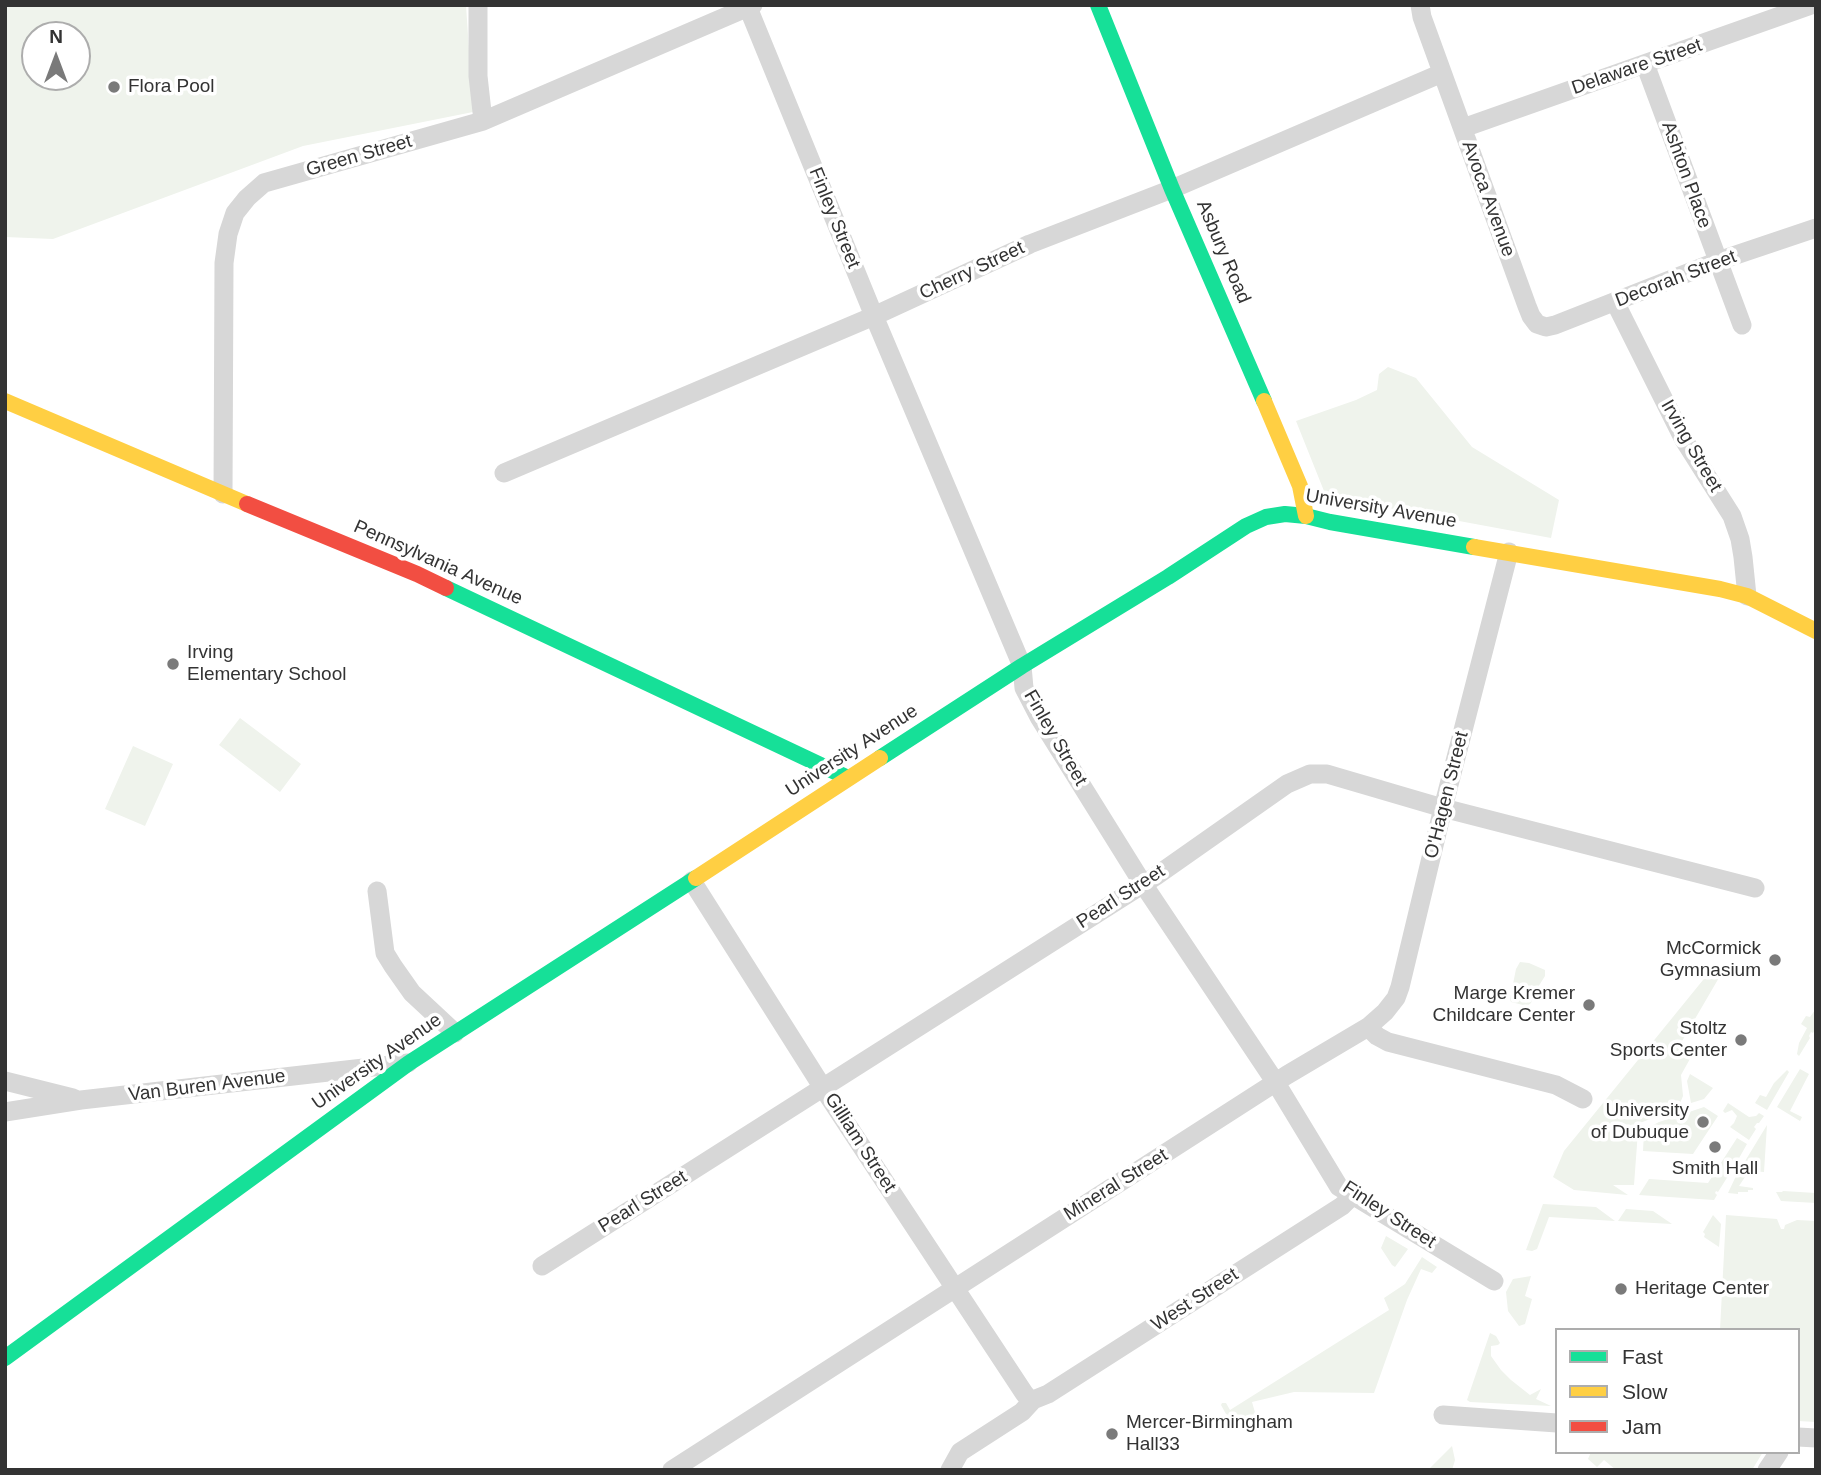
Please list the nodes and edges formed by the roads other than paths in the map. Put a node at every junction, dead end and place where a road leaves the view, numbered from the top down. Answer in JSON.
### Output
{"nodes":[{"id":1,"x":478,"y":5,"type":"edge"},
{"id":2,"x":1098,"y":5,"type":"edge"},
{"id":3,"x":1420,"y":5,"type":"edge"},
{"id":4,"x":1811,"y":5,"type":"edge"},
{"id":5,"x":749,"y":6,"type":"edge"},
{"id":6,"x":1645,"y":64,"type":"junction"},
{"id":7,"x":1442,"y":73,"type":"junction"},
{"id":8,"x":483,"y":121,"type":"junction"},
{"id":9,"x":1463,"y":128,"type":"junction"},
{"id":10,"x":1172,"y":188,"type":"junction"},
{"id":11,"x":1816,"y":228,"type":"edge"},
{"id":12,"x":1718,"y":261,"type":"junction"},
{"id":13,"x":1615,"y":302,"type":"junction"},
{"id":14,"x":874,"y":316,"type":"junction"},
{"id":15,"x":1537,"y":324,"type":"joint"},
{"id":16,"x":1742,"y":325,"type":"dead end"},
{"id":17,"x":9,"y":408,"type":"edge"},
{"id":18,"x":504,"y":472,"type":"dead end"},
{"id":19,"x":223,"y":494,"type":"junction"},
{"id":20,"x":1306,"y":516,"type":"junction"},
{"id":21,"x":1509,"y":552,"type":"junction"},
{"id":22,"x":1747,"y":596,"type":"junction"},
{"id":23,"x":1816,"y":631,"type":"edge"},
{"id":24,"x":1023,"y":666,"type":"junction"},
{"id":25,"x":848,"y":778,"type":"junction"},
{"id":26,"x":1443,"y":808,"type":"junction"},
{"id":27,"x":692,"y":881,"type":"junction"},
{"id":28,"x":1143,"y":884,"type":"junction"},
{"id":29,"x":1755,"y":888,"type":"dead end"},
{"id":30,"x":377,"y":891,"type":"dead end"},
{"id":31,"x":1368,"y":1027,"type":"junction"},
{"id":32,"x":455,"y":1032,"type":"junction"},
{"id":33,"x":409,"y":1062,"type":"junction"},
{"id":34,"x":5,"y":1081,"type":"edge"},
{"id":35,"x":1276,"y":1083,"type":"junction"},
{"id":36,"x":824,"y":1088,"type":"junction"},
{"id":37,"x":1583,"y":1099,"type":"dead end"},
{"id":38,"x":81,"y":1100,"type":"junction"},
{"id":39,"x":5,"y":1112,"type":"edge"},
{"id":40,"x":1353,"y":1195,"type":"junction"},
{"id":41,"x":542,"y":1266,"type":"dead end"},
{"id":42,"x":1494,"y":1281,"type":"dead end"},
{"id":43,"x":955,"y":1287,"type":"junction"},
{"id":44,"x":5,"y":1358,"type":"edge"},
{"id":45,"x":1033,"y":1400,"type":"junction"},
{"id":46,"x":1443,"y":1415,"type":"dead end"},
{"id":47,"x":1555,"y":1423,"type":"edge"},
{"id":48,"x":1778,"y":1454,"type":"edge"},
{"id":49,"x":698,"y":1463,"type":"edge"},
{"id":50,"x":671,"y":1470,"type":"edge"},
{"id":51,"x":950,"y":1470,"type":"edge"},
{"id":52,"x":1767,"y":1470,"type":"edge"}],
"edges":[{"from":1,"to":8,"type":"street"},
{"from":2,"to":10,"type":"main road","name":"Asbury Road"},
{"from":3,"to":7,"type":"street","name":"Avoca Avenue"},
{"from":4,"to":6,"type":"street","name":"Delaware Street"},
{"from":5,"to":8,"type":"street","name":"Green Street"},
{"from":5,"to":14,"type":"street","name":"Finley Street"},
{"from":6,"to":9,"type":"street","name":"Delaware Street"},
{"from":6,"to":12,"type":"street","name":"Ashton Place"},
{"from":7,"to":9,"type":"street","name":"Avoca Avenue"},
{"from":7,"to":10,"type":"street","name":"Cherry Street"},
{"from":8,"to":19,"type":"street","name":"Green Street"},
{"from":9,"to":15,"type":"street","name":"Avoca Avenue"},
{"from":10,"to":14,"type":"street","name":"Cherry Street"},
{"from":10,"to":20,"type":"main road","name":"Asbury Road"},
{"from":11,"to":12,"type":"street","name":"Decorah Street"},
{"from":12,"to":13,"type":"street","name":"Decorah Street"},
{"from":12,"to":16,"type":"street","name":"Ashton Place"},
{"from":13,"to":15,"type":"street","name":"Decorah Street"},
{"from":13,"to":22,"type":"street","name":"Irving Street"},
{"from":14,"to":18,"type":"street","name":"Cherry Street"},
{"from":14,"to":24,"type":"street","name":"Finley Street"},
{"from":17,"to":19,"type":"main road","name":"Pennsylvania Avenue"},
{"from":19,"to":25,"type":"main road","name":"Pennsylvania Avenue"},
{"from":20,"to":21,"type":"main road","name":"University Avenue"},
{"from":20,"to":24,"type":"main road","name":"University Avenue"},
{"from":21,"to":22,"type":"main road","name":"University Avenue"},
{"from":21,"to":26,"type":"street","name":"O'Hagen Street"},
{"from":22,"to":23,"type":"main road","name":"University Avenue"},
{"from":24,"to":25,"type":"main road","name":"University Avenue"},
{"from":24,"to":28,"type":"street","name":"Finley Street"},
{"from":25,"to":27,"type":"main road","name":"University Avenue"},
{"from":26,"to":28,"type":"street","name":"Pearl Street"},
{"from":26,"to":29,"type":"street","name":"Pearl Street"},
{"from":26,"to":31,"type":"street","name":"O'Hagen Street"},
{"from":27,"to":32,"type":"main road","name":"University Avenue"},
{"from":27,"to":36,"type":"street","name":"Gilliam Street"},
{"from":28,"to":35,"type":"street","name":"Finley Street"},
{"from":28,"to":36,"type":"street","name":"Pearl Street"},
{"from":30,"to":32,"type":"street"},
{"from":31,"to":35,"type":"street","name":"Mineral Street"},
{"from":31,"to":37,"type":"street"},
{"from":32,"to":33,"type":"main road","name":"University Avenue"},
{"from":33,"to":38,"type":"street","name":"Van Buren Avenue"},
{"from":33,"to":44,"type":"main road","name":"University Avenue"},
{"from":34,"to":38,"type":"street"},
{"from":35,"to":40,"type":"street","name":"Finley Street"},
{"from":35,"to":43,"type":"street","name":"Mineral Street"},
{"from":36,"to":41,"type":"street","name":"Pearl Street"},
{"from":36,"to":43,"type":"street","name":"Gilliam Street"},
{"from":38,"to":39,"type":"street","name":"Van Buren Avenue"},
{"from":40,"to":42,"type":"street","name":"Finley Street"},
{"from":40,"to":45,"type":"street","name":"West Street"},
{"from":43,"to":45,"type":"street","name":"Gilliam Street"},
{"from":43,"to":49,"type":"street","name":"Mineral Street"},
{"from":45,"to":51,"type":"street","name":"West Street"},
{"from":46,"to":47,"type":"street"},
{"from":48,"to":52,"type":"street"},
{"from":49,"to":50,"type":"street","name":"Mineral Street"}]}
